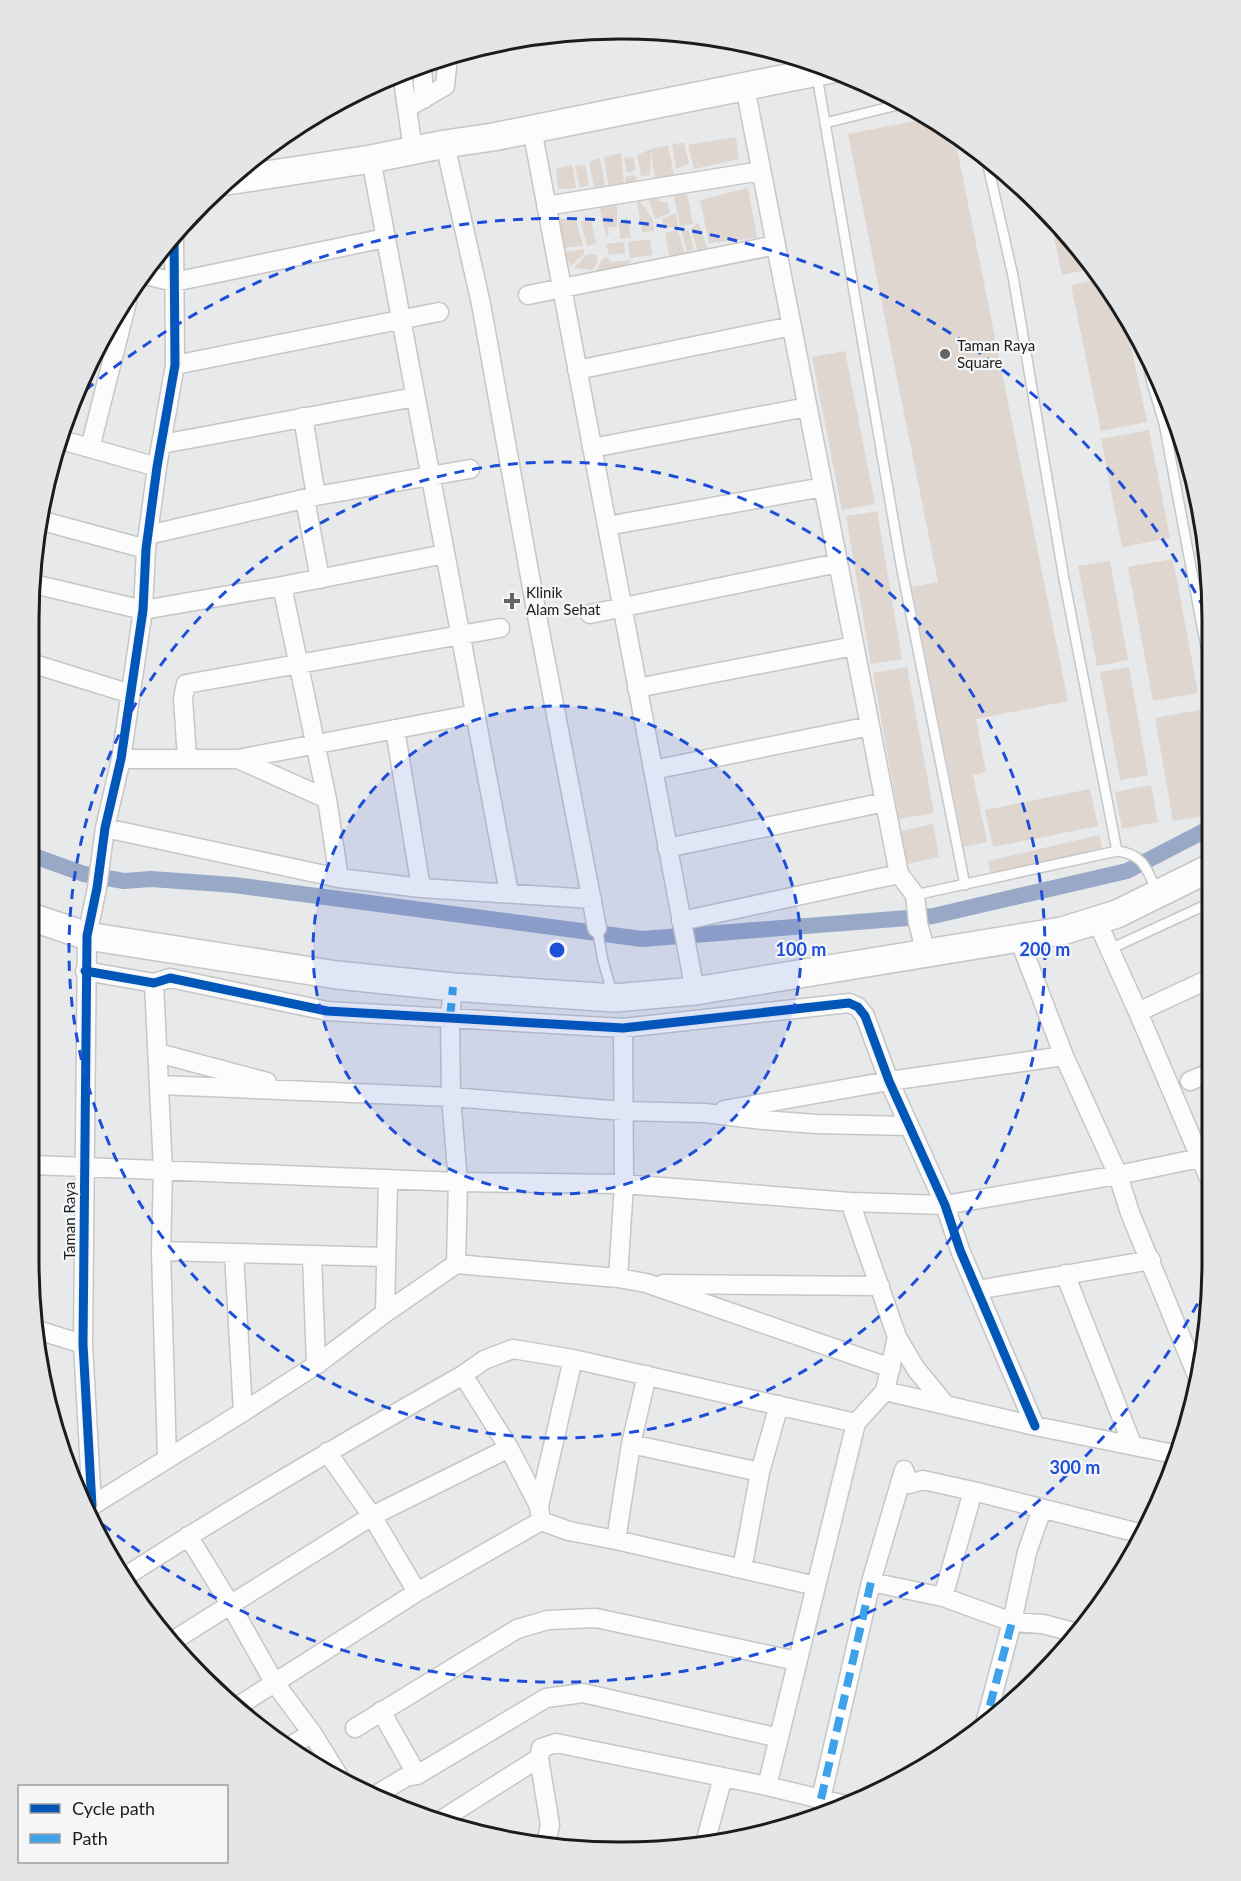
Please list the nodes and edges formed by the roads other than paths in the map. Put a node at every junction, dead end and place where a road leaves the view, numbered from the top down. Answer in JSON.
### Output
{"nodes":[{"id":1,"x":447,"y":66,"type":"edge"},
{"id":2,"x":809,"y":71,"type":"edge"},
{"id":3,"x":422,"y":74,"type":"edge"},
{"id":4,"x":821,"y":75,"type":"edge"},
{"id":5,"x":403,"y":81,"type":"edge"},
{"id":6,"x":745,"y":87,"type":"junction"},
{"id":7,"x":424,"y":99,"type":"junction"},
{"id":8,"x":892,"y":107,"type":"edge"},
{"id":9,"x":407,"y":108,"type":"junction"},
{"id":10,"x":825,"y":123,"type":"junction"},
{"id":11,"x":532,"y":129,"type":"junction"},
{"id":12,"x":445,"y":144,"type":"junction"},
{"id":13,"x":413,"y":150,"type":"junction"},
{"id":14,"x":370,"y":159,"type":"junction"},
{"id":15,"x":761,"y":171,"type":"junction"},
{"id":16,"x":989,"y":171,"type":"edge"},
{"id":17,"x":242,"y":179,"type":"edge"},
{"id":18,"x":546,"y":206,"type":"junction"},
{"id":19,"x":385,"y":238,"type":"junction"},
{"id":20,"x":776,"y":245,"type":"junction"},
{"id":21,"x":174,"y":248,"type":"edge"},
{"id":22,"x":152,"y":277,"type":"edge"},
{"id":23,"x":174,"y":282,"type":"junction"},
{"id":24,"x":562,"y":287,"type":"junction"},
{"id":25,"x":528,"y":295,"type":"dead end"},
{"id":26,"x":439,"y":312,"type":"dead end"},
{"id":27,"x":401,"y":320,"type":"junction"},
{"id":28,"x":122,"y":322,"type":"edge"},
{"id":29,"x":792,"y":326,"type":"junction"},
{"id":30,"x":175,"y":365,"type":"junction"},
{"id":31,"x":577,"y":370,"type":"junction"},
{"id":32,"x":1154,"y":388,"type":"edge"},
{"id":33,"x":415,"y":397,"type":"junction"},
{"id":34,"x":807,"y":407,"type":"junction"},
{"id":35,"x":303,"y":417,"type":"junction"},
{"id":36,"x":1164,"y":423,"type":"joint"},
{"id":37,"x":68,"y":442,"type":"edge"},
{"id":38,"x":162,"y":444,"type":"junction"},
{"id":39,"x":90,"y":448,"type":"junction"},
{"id":40,"x":592,"y":448,"type":"junction"},
{"id":41,"x":157,"y":467,"type":"junction"},
{"id":42,"x":470,"y":469,"type":"dead end"},
{"id":43,"x":430,"y":476,"type":"junction"},
{"id":44,"x":823,"y":487,"type":"junction"},
{"id":45,"x":310,"y":498,"type":"junction"},
{"id":46,"x":48,"y":522,"type":"edge"},
{"id":47,"x":607,"y":526,"type":"junction"},
{"id":48,"x":147,"y":542,"type":"junction"},
{"id":49,"x":445,"y":554,"type":"junction"},
{"id":50,"x":838,"y":563,"type":"junction"},
{"id":51,"x":320,"y":579,"type":"junction"},
{"id":52,"x":40,"y":585,"type":"edge"},
{"id":53,"x":282,"y":586,"type":"junction"},
{"id":54,"x":622,"y":608,"type":"junction"},
{"id":55,"x":143,"y":610,"type":"junction"},
{"id":56,"x":590,"y":614,"type":"dead end"},
{"id":57,"x":1202,"y":626,"type":"edge"},
{"id":58,"x":500,"y":628,"type":"dead end"},
{"id":59,"x":460,"y":635,"type":"junction"},
{"id":60,"x":854,"y":646,"type":"junction"},
{"id":61,"x":299,"y":664,"type":"junction"},
{"id":62,"x":39,"y":666,"type":"edge"},
{"id":63,"x":637,"y":688,"type":"junction"},
{"id":64,"x":131,"y":694,"type":"junction"},
{"id":65,"x":475,"y":714,"type":"junction"},
{"id":66,"x":870,"y":726,"type":"junction"},
{"id":67,"x":395,"y":729,"type":"junction"},
{"id":68,"x":316,"y":744,"type":"junction"},
{"id":69,"x":187,"y":758,"type":"junction"},
{"id":70,"x":121,"y":759,"type":"junction"},
{"id":71,"x":238,"y":759,"type":"junction"},
{"id":72,"x":653,"y":770,"type":"junction"},
{"id":73,"x":327,"y":799,"type":"junction"},
{"id":74,"x":885,"y":802,"type":"junction"},
{"id":75,"x":105,"y":828,"type":"junction"},
{"id":76,"x":667,"y":848,"type":"junction"},
{"id":77,"x":1117,"y":851,"type":"junction"},
{"id":78,"x":1202,"y":870,"type":"edge"},
{"id":79,"x":899,"y":874,"type":"junction"},
{"id":80,"x":339,"y":878,"type":"junction"},
{"id":81,"x":1153,"y":882,"type":"junction"},
{"id":82,"x":965,"y":885,"type":"junction"},
{"id":83,"x":421,"y":888,"type":"junction"},
{"id":84,"x":509,"y":893,"type":"junction"},
{"id":85,"x":592,"y":899,"type":"junction"},
{"id":86,"x":1202,"y":907,"type":"edge"},
{"id":87,"x":916,"y":909,"type":"junction"},
{"id":88,"x":1096,"y":919,"type":"junction"},
{"id":89,"x":39,"y":920,"type":"edge"},
{"id":90,"x":682,"y":924,"type":"junction"},
{"id":91,"x":597,"y":928,"type":"joint"},
{"id":92,"x":87,"y":936,"type":"junction"},
{"id":93,"x":1019,"y":939,"type":"junction"},
{"id":94,"x":1110,"y":949,"type":"junction"},
{"id":95,"x":926,"y":953,"type":"junction"},
{"id":96,"x":85,"y":970,"type":"junction"},
{"id":97,"x":1202,"y":982,"type":"edge"},
{"id":98,"x":154,"y":983,"type":"junction"},
{"id":99,"x":453,"y":987,"type":"junction"},
{"id":100,"x":695,"y":991,"type":"junction"},
{"id":101,"x":614,"y":998,"type":"junction"},
{"id":102,"x":1138,"y":1012,"type":"junction"},
{"id":103,"x":450,"y":1018,"type":"junction"},
{"id":104,"x":623,"y":1028,"type":"junction"},
{"id":105,"x":158,"y":1053,"type":"junction"},
{"id":106,"x":1064,"y":1056,"type":"junction"},
{"id":107,"x":1202,"y":1076,"type":"edge"},
{"id":108,"x":889,"y":1081,"type":"junction"},
{"id":109,"x":1190,"y":1081,"type":"dead end"},
{"id":110,"x":159,"y":1085,"type":"junction"},
{"id":111,"x":301,"y":1091,"type":"junction"},
{"id":112,"x":451,"y":1097,"type":"junction"},
{"id":113,"x":622,"y":1111,"type":"junction"},
{"id":114,"x":705,"y":1113,"type":"junction"},
{"id":115,"x":909,"y":1126,"type":"junction"},
{"id":116,"x":1200,"y":1158,"type":"junction"},
{"id":117,"x":1202,"y":1162,"type":"edge"},
{"id":118,"x":39,"y":1165,"type":"edge"},
{"id":119,"x":84,"y":1168,"type":"junction"},
{"id":120,"x":163,"y":1171,"type":"junction"},
{"id":121,"x":1118,"y":1175,"type":"junction"},
{"id":122,"x":388,"y":1179,"type":"junction"},
{"id":123,"x":458,"y":1182,"type":"junction"},
{"id":124,"x":624,"y":1184,"type":"junction"},
{"id":125,"x":850,"y":1203,"type":"junction"},
{"id":126,"x":945,"y":1205,"type":"junction"},
{"id":127,"x":161,"y":1251,"type":"junction"},
{"id":128,"x":234,"y":1253,"type":"junction"},
{"id":129,"x":312,"y":1255,"type":"junction"},
{"id":130,"x":385,"y":1257,"type":"junction"},
{"id":131,"x":1151,"y":1260,"type":"junction"},
{"id":132,"x":456,"y":1264,"type":"junction"},
{"id":133,"x":1065,"y":1274,"type":"junction"},
{"id":134,"x":618,"y":1278,"type":"junction"},
{"id":135,"x":646,"y":1283,"type":"junction"},
{"id":136,"x":880,"y":1286,"type":"junction"},
{"id":137,"x":977,"y":1290,"type":"junction"},
{"id":138,"x":385,"y":1313,"type":"junction"},
{"id":139,"x":44,"y":1332,"type":"edge"},
{"id":140,"x":897,"y":1337,"type":"junction"},
{"id":141,"x":83,"y":1344,"type":"junction"},
{"id":142,"x":573,"y":1359,"type":"junction"},
{"id":143,"x":1193,"y":1364,"type":"edge"},
{"id":144,"x":316,"y":1365,"type":"junction"},
{"id":145,"x":891,"y":1368,"type":"junction"},
{"id":146,"x":463,"y":1375,"type":"junction"},
{"id":147,"x":647,"y":1375,"type":"junction"},
{"id":148,"x":885,"y":1391,"type":"junction"},
{"id":149,"x":944,"y":1403,"type":"junction"},
{"id":150,"x":778,"y":1405,"type":"junction"},
{"id":151,"x":243,"y":1412,"type":"junction"},
{"id":152,"x":856,"y":1423,"type":"junction"},
{"id":153,"x":1035,"y":1426,"type":"junction"},
{"id":154,"x":631,"y":1444,"type":"junction"},
{"id":155,"x":1132,"y":1444,"type":"junction"},
{"id":156,"x":509,"y":1448,"type":"junction"},
{"id":157,"x":327,"y":1452,"type":"junction"},
{"id":158,"x":1169,"y":1453,"type":"edge"},
{"id":159,"x":167,"y":1459,"type":"junction"},
{"id":160,"x":760,"y":1472,"type":"junction"},
{"id":161,"x":973,"y":1491,"type":"junction"},
{"id":162,"x":90,"y":1497,"type":"edge"},
{"id":163,"x":93,"y":1505,"type":"edge"},
{"id":164,"x":1042,"y":1509,"type":"junction"},
{"id":165,"x":540,"y":1513,"type":"junction"},
{"id":166,"x":372,"y":1516,"type":"junction"},
{"id":167,"x":1134,"y":1532,"type":"edge"},
{"id":168,"x":188,"y":1536,"type":"junction"},
{"id":169,"x":616,"y":1540,"type":"junction"},
{"id":170,"x":742,"y":1569,"type":"junction"},
{"id":171,"x":130,"y":1573,"type":"edge"},
{"id":172,"x":871,"y":1582,"type":"junction"},
{"id":173,"x":816,"y":1586,"type":"junction"},
{"id":174,"x":417,"y":1592,"type":"junction"},
{"id":175,"x":943,"y":1597,"type":"junction"},
{"id":176,"x":230,"y":1604,"type":"junction"},
{"id":177,"x":1012,"y":1622,"type":"junction"},
{"id":178,"x":1066,"y":1634,"type":"edge"},
{"id":179,"x":178,"y":1638,"type":"edge"},
{"id":180,"x":797,"y":1661,"type":"junction"},
{"id":181,"x":274,"y":1682,"type":"junction"},
{"id":182,"x":243,"y":1703,"type":"edge"},
{"id":183,"x":989,"y":1710,"type":"edge"},
{"id":184,"x":381,"y":1712,"type":"junction"},
{"id":185,"x":355,"y":1728,"type":"dead end"},
{"id":186,"x":312,"y":1733,"type":"junction"},
{"id":187,"x":778,"y":1738,"type":"junction"},
{"id":188,"x":296,"y":1743,"type":"edge"},
{"id":189,"x":539,"y":1758,"type":"junction"},
{"id":190,"x":332,"y":1765,"type":"edge"},
{"id":191,"x":417,"y":1775,"type":"junction"},
{"id":192,"x":723,"y":1777,"type":"junction"},
{"id":193,"x":767,"y":1786,"type":"junction"},
{"id":194,"x":383,"y":1791,"type":"edge"},
{"id":195,"x":821,"y":1799,"type":"junction"},
{"id":196,"x":833,"y":1802,"type":"edge"},
{"id":197,"x":448,"y":1815,"type":"edge"},
{"id":198,"x":707,"y":1835,"type":"edge"},
{"id":199,"x":548,"y":1837,"type":"edge"}],
"edges":[{"from":1,"to":7,"type":"street"},
{"from":2,"to":6,"type":"street"},
{"from":3,"to":7,"type":"street"},
{"from":4,"to":10,"type":"lane"},
{"from":5,"to":9,"type":"street"},
{"from":6,"to":11,"type":"street"},
{"from":6,"to":15,"type":"street"},
{"from":7,"to":9,"type":"street"},
{"from":8,"to":10,"type":"lane"},
{"from":9,"to":13,"type":"street"},
{"from":10,"to":82,"type":"lane"},
{"from":11,"to":12,"type":"street"},
{"from":11,"to":18,"type":"street"},
{"from":12,"to":13,"type":"street"},
{"from":12,"to":85,"type":"street"},
{"from":13,"to":14,"type":"street"},
{"from":14,"to":17,"type":"street"},
{"from":14,"to":19,"type":"street"},
{"from":15,"to":18,"type":"street"},
{"from":15,"to":20,"type":"street"},
{"from":16,"to":77,"type":"lane"},
{"from":18,"to":24,"type":"street"},
{"from":19,"to":23,"type":"street"},
{"from":19,"to":27,"type":"street"},
{"from":20,"to":24,"type":"street"},
{"from":20,"to":29,"type":"street"},
{"from":21,"to":23,"type":"street","name":"Taman Raya"},
{"from":22,"to":23,"type":"street"},
{"from":23,"to":30,"type":"street","name":"Taman Raya"},
{"from":24,"to":25,"type":"street"},
{"from":24,"to":31,"type":"street"},
{"from":26,"to":27,"type":"street"},
{"from":27,"to":30,"type":"street"},
{"from":27,"to":33,"type":"street"},
{"from":28,"to":39,"type":"street"},
{"from":29,"to":31,"type":"street"},
{"from":29,"to":34,"type":"street"},
{"from":30,"to":38,"type":"street","name":"Taman Raya"},
{"from":31,"to":40,"type":"street"},
{"from":32,"to":36,"type":"lane"},
{"from":33,"to":35,"type":"street"},
{"from":33,"to":43,"type":"street"},
{"from":34,"to":40,"type":"street"},
{"from":34,"to":44,"type":"street"},
{"from":35,"to":38,"type":"street"},
{"from":35,"to":45,"type":"street"},
{"from":36,"to":57,"type":"lane"},
{"from":37,"to":39,"type":"street"},
{"from":38,"to":41,"type":"street","name":"Taman Raya"},
{"from":39,"to":41,"type":"street"},
{"from":40,"to":47,"type":"street"},
{"from":41,"to":48,"type":"street","name":"Taman Raya"},
{"from":42,"to":43,"type":"street"},
{"from":43,"to":45,"type":"street"},
{"from":43,"to":49,"type":"street"},
{"from":44,"to":47,"type":"street"},
{"from":44,"to":50,"type":"street"},
{"from":45,"to":48,"type":"street"},
{"from":45,"to":51,"type":"street"},
{"from":46,"to":48,"type":"street"},
{"from":47,"to":54,"type":"street"},
{"from":48,"to":55,"type":"street","name":"Taman Raya"},
{"from":49,"to":51,"type":"street"},
{"from":49,"to":59,"type":"street"},
{"from":50,"to":54,"type":"street"},
{"from":50,"to":60,"type":"street"},
{"from":51,"to":53,"type":"street"},
{"from":52,"to":55,"type":"street"},
{"from":53,"to":55,"type":"street"},
{"from":53,"to":61,"type":"street"},
{"from":54,"to":56,"type":"street"},
{"from":54,"to":63,"type":"street"},
{"from":55,"to":64,"type":"street","name":"Taman Raya"},
{"from":58,"to":59,"type":"street"},
{"from":59,"to":61,"type":"street"},
{"from":59,"to":65,"type":"street"},
{"from":60,"to":63,"type":"street"},
{"from":60,"to":66,"type":"street"},
{"from":61,"to":68,"type":"street"},
{"from":61,"to":69,"type":"street"},
{"from":62,"to":64,"type":"street"},
{"from":63,"to":72,"type":"street"},
{"from":64,"to":70,"type":"street","name":"Taman Raya"},
{"from":65,"to":67,"type":"street"},
{"from":65,"to":84,"type":"street"},
{"from":66,"to":72,"type":"street"},
{"from":66,"to":74,"type":"street"},
{"from":67,"to":68,"type":"street"},
{"from":67,"to":83,"type":"street"},
{"from":68,"to":71,"type":"street"},
{"from":68,"to":73,"type":"street"},
{"from":69,"to":70,"type":"street"},
{"from":69,"to":71,"type":"street"},
{"from":70,"to":75,"type":"street","name":"Taman Raya"},
{"from":71,"to":73,"type":"street"},
{"from":72,"to":76,"type":"street"},
{"from":73,"to":80,"type":"street"},
{"from":74,"to":76,"type":"street"},
{"from":74,"to":79,"type":"street"},
{"from":75,"to":80,"type":"street"},
{"from":75,"to":92,"type":"street","name":"Taman Raya"},
{"from":76,"to":90,"type":"street"},
{"from":77,"to":81,"type":"lane"},
{"from":77,"to":82,"type":"lane"},
{"from":78,"to":81,"type":"street"},
{"from":79,"to":87,"type":"street"},
{"from":79,"to":90,"type":"street"},
{"from":80,"to":83,"type":"street"},
{"from":81,"to":88,"type":"street"},
{"from":82,"to":87,"type":"lane"},
{"from":83,"to":84,"type":"street"},
{"from":84,"to":85,"type":"street"},
{"from":85,"to":91,"type":"street"},
{"from":86,"to":94,"type":"lane"},
{"from":87,"to":95,"type":"street"},
{"from":88,"to":93,"type":"street"},
{"from":88,"to":94,"type":"street"},
{"from":89,"to":92,"type":"street"},
{"from":90,"to":100,"type":"street"},
{"from":91,"to":101,"type":"lane"},
{"from":92,"to":96,"type":"street","name":"Taman Raya"},
{"from":92,"to":99,"type":"street"},
{"from":93,"to":95,"type":"street"},
{"from":93,"to":106,"type":"street"},
{"from":94,"to":102,"type":"street"},
{"from":95,"to":100,"type":"street"},
{"from":96,"to":98,"type":"street"},
{"from":96,"to":119,"type":"street","name":"Taman Raya"},
{"from":97,"to":102,"type":"street"},
{"from":98,"to":103,"type":"street"},
{"from":98,"to":105,"type":"street"},
{"from":99,"to":101,"type":"street"},
{"from":99,"to":103,"type":"street"},
{"from":100,"to":101,"type":"street"},
{"from":102,"to":116,"type":"street"},
{"from":103,"to":104,"type":"street"},
{"from":103,"to":112,"type":"street"},
{"from":104,"to":108,"type":"street"},
{"from":104,"to":113,"type":"street"},
{"from":105,"to":110,"type":"street"},
{"from":105,"to":111,"type":"street"},
{"from":106,"to":108,"type":"street"},
{"from":106,"to":121,"type":"street"},
{"from":107,"to":109,"type":"street"},
{"from":108,"to":114,"type":"street"},
{"from":108,"to":115,"type":"street"},
{"from":110,"to":111,"type":"street"},
{"from":110,"to":120,"type":"street"},
{"from":111,"to":112,"type":"street"},
{"from":112,"to":113,"type":"street"},
{"from":112,"to":123,"type":"street"},
{"from":113,"to":114,"type":"street"},
{"from":113,"to":124,"type":"street"},
{"from":114,"to":115,"type":"street"},
{"from":115,"to":126,"type":"street"},
{"from":116,"to":117,"type":"street"},
{"from":116,"to":121,"type":"street"},
{"from":118,"to":119,"type":"street"},
{"from":119,"to":120,"type":"street"},
{"from":119,"to":141,"type":"street","name":"Taman Raya"},
{"from":120,"to":122,"type":"street"},
{"from":120,"to":127,"type":"street"},
{"from":121,"to":126,"type":"street"},
{"from":121,"to":131,"type":"street"},
{"from":122,"to":123,"type":"street"},
{"from":122,"to":130,"type":"street"},
{"from":123,"to":124,"type":"street"},
{"from":123,"to":132,"type":"street"},
{"from":124,"to":125,"type":"street"},
{"from":124,"to":134,"type":"street"},
{"from":125,"to":126,"type":"street"},
{"from":125,"to":136,"type":"street"},
{"from":126,"to":137,"type":"street"},
{"from":127,"to":128,"type":"street"},
{"from":127,"to":159,"type":"street"},
{"from":128,"to":129,"type":"street"},
{"from":128,"to":151,"type":"street"},
{"from":129,"to":130,"type":"street"},
{"from":129,"to":144,"type":"street"},
{"from":130,"to":138,"type":"street"},
{"from":131,"to":133,"type":"street"},
{"from":131,"to":143,"type":"street"},
{"from":132,"to":134,"type":"street"},
{"from":132,"to":138,"type":"street"},
{"from":133,"to":137,"type":"street"},
{"from":133,"to":155,"type":"street"},
{"from":134,"to":135,"type":"street"},
{"from":135,"to":136,"type":"street"},
{"from":135,"to":145,"type":"street"},
{"from":136,"to":140,"type":"street"},
{"from":137,"to":153,"type":"street"},
{"from":138,"to":144,"type":"street"},
{"from":139,"to":141,"type":"street"},
{"from":140,"to":145,"type":"street"},
{"from":140,"to":149,"type":"street"},
{"from":141,"to":162,"type":"street","name":"Taman Raya"},
{"from":142,"to":146,"type":"street"},
{"from":142,"to":147,"type":"street"},
{"from":142,"to":165,"type":"street"},
{"from":144,"to":151,"type":"street"},
{"from":145,"to":148,"type":"street"},
{"from":146,"to":156,"type":"street"},
{"from":146,"to":157,"type":"street"},
{"from":147,"to":150,"type":"street"},
{"from":147,"to":154,"type":"street"},
{"from":148,"to":149,"type":"street"},
{"from":148,"to":152,"type":"street"},
{"from":149,"to":153,"type":"street"},
{"from":150,"to":152,"type":"street"},
{"from":150,"to":160,"type":"street"},
{"from":151,"to":159,"type":"street"},
{"from":152,"to":173,"type":"street"},
{"from":153,"to":155,"type":"street"},
{"from":154,"to":160,"type":"street"},
{"from":154,"to":169,"type":"street"},
{"from":155,"to":158,"type":"street"},
{"from":156,"to":165,"type":"street"},
{"from":156,"to":166,"type":"street"},
{"from":157,"to":166,"type":"street"},
{"from":157,"to":168,"type":"street"},
{"from":159,"to":163,"type":"street"},
{"from":160,"to":170,"type":"street"},
{"from":161,"to":164,"type":"street"},
{"from":161,"to":172,"type":"street"},
{"from":161,"to":175,"type":"street"},
{"from":164,"to":167,"type":"street"},
{"from":164,"to":177,"type":"street"},
{"from":165,"to":169,"type":"street"},
{"from":165,"to":174,"type":"street"},
{"from":166,"to":174,"type":"street"},
{"from":166,"to":176,"type":"street"},
{"from":168,"to":171,"type":"street"},
{"from":168,"to":176,"type":"street"},
{"from":169,"to":170,"type":"street"},
{"from":170,"to":173,"type":"street"},
{"from":172,"to":175,"type":"street"},
{"from":172,"to":195,"type":"street"},
{"from":173,"to":180,"type":"street"},
{"from":174,"to":181,"type":"street"},
{"from":175,"to":177,"type":"street"},
{"from":176,"to":179,"type":"street"},
{"from":176,"to":181,"type":"street"},
{"from":177,"to":178,"type":"street"},
{"from":177,"to":183,"type":"street"},
{"from":180,"to":184,"type":"street"},
{"from":180,"to":187,"type":"street"},
{"from":181,"to":182,"type":"street"},
{"from":181,"to":186,"type":"street"},
{"from":184,"to":185,"type":"street"},
{"from":184,"to":191,"type":"street"},
{"from":186,"to":188,"type":"street"},
{"from":186,"to":190,"type":"street"},
{"from":187,"to":191,"type":"street"},
{"from":187,"to":193,"type":"street"},
{"from":189,"to":192,"type":"street"},
{"from":189,"to":197,"type":"street"},
{"from":189,"to":199,"type":"street"},
{"from":191,"to":194,"type":"street"},
{"from":192,"to":193,"type":"street"},
{"from":192,"to":198,"type":"street"},
{"from":193,"to":195,"type":"street"},
{"from":195,"to":196,"type":"street"}]}
